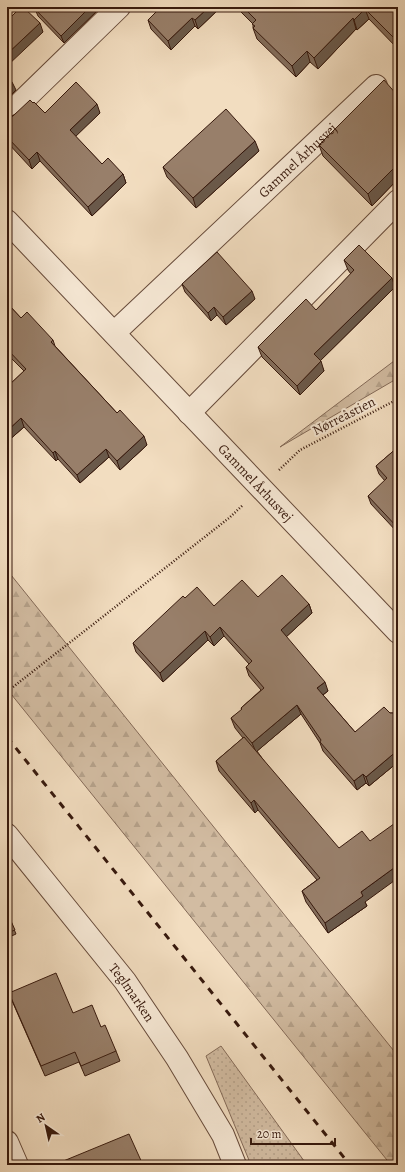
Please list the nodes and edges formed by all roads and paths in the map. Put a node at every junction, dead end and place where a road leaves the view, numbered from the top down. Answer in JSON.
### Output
{"nodes":[{"id":1,"x":119,"y":7,"type":"edge"},
{"id":2,"x":376,"y":86,"type":"edge"},
{"id":3,"x":7,"y":116,"type":"edge"},
{"id":4,"x":398,"y":201,"type":"edge"},
{"id":5,"x":7,"y":221,"type":"edge"},
{"id":6,"x":114,"y":333,"type":"junction"},
{"id":7,"x":398,"y":399,"type":"edge"},
{"id":8,"x":189,"y":413,"type":"junction"},
{"id":9,"x":300,"y":450,"type":"dead end"},
{"id":10,"x":229,"y":518,"type":"dead end"},
{"id":11,"x":398,"y":632,"type":"edge"},
{"id":12,"x":13,"y":687,"type":"dead end"},
{"id":13,"x":7,"y":835,"type":"edge"},
{"id":14,"x":7,"y":1142,"type":"edge"},
{"id":15,"x":17,"y":1165,"type":"edge"},
{"id":16,"x":235,"y":1165,"type":"edge"}],
"edges":[{"from":1,"to":3,"type":"street"},
{"from":2,"to":6,"type":"street","name":"Gammel Århusvej"},
{"from":4,"to":8,"type":"street"},
{"from":5,"to":6,"type":"street","name":"Gammel Århusvej"},
{"from":6,"to":8,"type":"street","name":"Gammel Århusvej"},
{"from":7,"to":9,"type":"path","name":"Nørreåstien"},
{"from":8,"to":11,"type":"street","name":"Gammel Århusvej"},
{"from":10,"to":12,"type":"path"},
{"from":13,"to":16,"type":"street","name":"Teglmarken"},
{"from":14,"to":15,"type":"street"}]}
